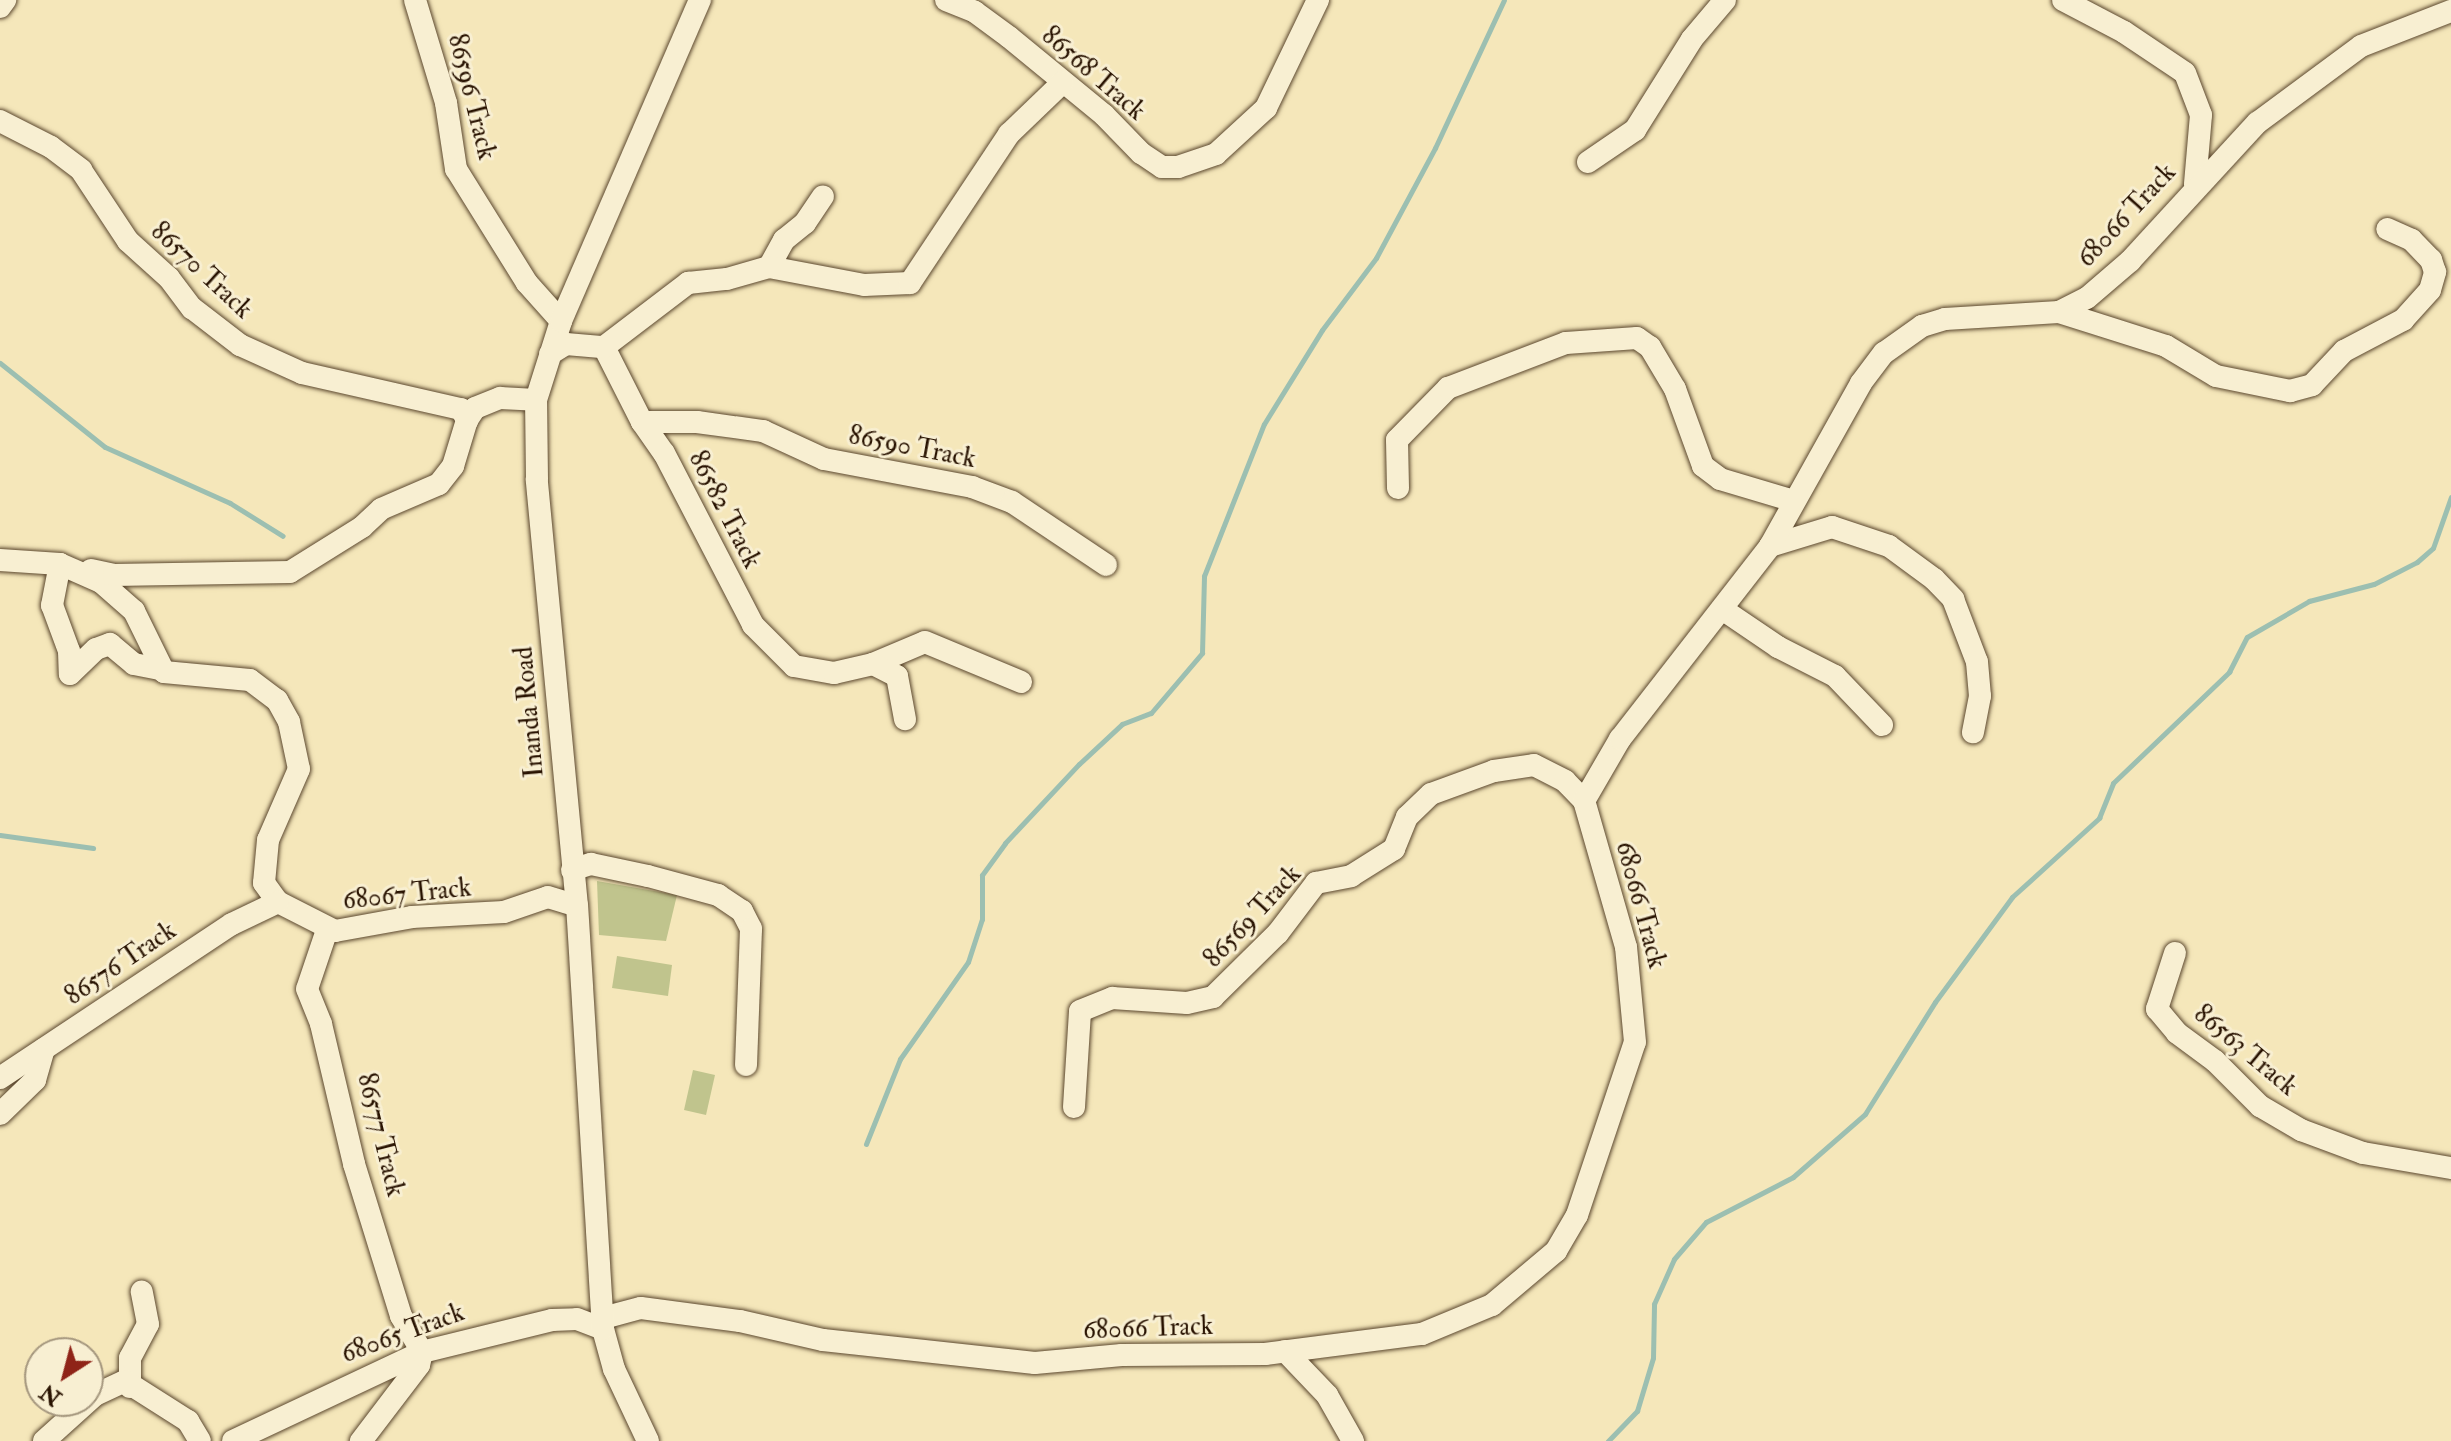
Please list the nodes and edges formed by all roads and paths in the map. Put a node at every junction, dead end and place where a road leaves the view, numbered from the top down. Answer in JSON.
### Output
{"nodes":[{"id":1,"x":5,"y":0,"type":"edge"},
{"id":2,"x":415,"y":0,"type":"edge"},
{"id":3,"x":946,"y":0,"type":"edge"},
{"id":4,"x":1318,"y":0,"type":"edge"},
{"id":5,"x":1725,"y":0,"type":"edge"},
{"id":6,"x":2063,"y":0,"type":"edge"},
{"id":7,"x":700,"y":1,"type":"edge"},
{"id":8,"x":0,"y":7,"type":"edge"},
{"id":9,"x":2451,"y":11,"type":"edge"},
{"id":10,"x":1062,"y":83,"type":"junction"},
{"id":11,"x":0,"y":121,"type":"edge"},
{"id":12,"x":1588,"y":162,"type":"dead end"},
{"id":13,"x":2195,"y":184,"type":"junction"},
{"id":14,"x":823,"y":196,"type":"dead end"},
{"id":15,"x":2387,"y":229,"type":"dead end"},
{"id":16,"x":769,"y":267,"type":"junction"},
{"id":17,"x":2059,"y":312,"type":"junction"},
{"id":18,"x":561,"y":321,"type":"junction"},
{"id":19,"x":604,"y":347,"type":"junction"},
{"id":20,"x":550,"y":354,"type":"junction"},
{"id":21,"x":536,"y":400,"type":"junction"},
{"id":22,"x":467,"y":420,"type":"junction"},
{"id":23,"x":642,"y":422,"type":"junction"},
{"id":24,"x":1398,"y":488,"type":"dead end"},
{"id":25,"x":1794,"y":501,"type":"junction"},
{"id":26,"x":1770,"y":546,"type":"junction"},
{"id":27,"x":0,"y":560,"type":"edge"},
{"id":28,"x":1106,"y":565,"type":"dead end"},
{"id":29,"x":67,"y":566,"type":"junction"},
{"id":30,"x":1722,"y":609,"type":"junction"},
{"id":31,"x":873,"y":664,"type":"junction"},
{"id":32,"x":160,"y":669,"type":"junction"},
{"id":33,"x":1021,"y":682,"type":"dead end"},
{"id":34,"x":905,"y":719,"type":"dead end"},
{"id":35,"x":1882,"y":725,"type":"dead end"},
{"id":36,"x":1973,"y":732,"type":"dead end"},
{"id":37,"x":1584,"y":801,"type":"junction"},
{"id":38,"x":572,"y":870,"type":"junction"},
{"id":39,"x":278,"y":902,"type":"junction"},
{"id":40,"x":577,"y":906,"type":"junction"},
{"id":41,"x":327,"y":930,"type":"junction"},
{"id":42,"x":2175,"y":953,"type":"dead end"},
{"id":43,"x":44,"y":1049,"type":"junction"},
{"id":44,"x":746,"y":1065,"type":"dead end"},
{"id":45,"x":0,"y":1078,"type":"edge"},
{"id":46,"x":1074,"y":1107,"type":"dead end"},
{"id":47,"x":0,"y":1114,"type":"edge"},
{"id":48,"x":2451,"y":1168,"type":"edge"},
{"id":49,"x":142,"y":1292,"type":"dead end"},
{"id":50,"x":603,"y":1323,"type":"junction"},
{"id":51,"x":1285,"y":1351,"type":"junction"},
{"id":52,"x":422,"y":1352,"type":"junction"},
{"id":53,"x":130,"y":1387,"type":"junction"},
{"id":54,"x":1354,"y":1438,"type":"edge"},
{"id":55,"x":44,"y":1441,"type":"edge"},
{"id":56,"x":200,"y":1441,"type":"edge"},
{"id":57,"x":233,"y":1441,"type":"edge"},
{"id":58,"x":361,"y":1441,"type":"edge"},
{"id":59,"x":648,"y":1441,"type":"edge"}],
"edges":[{"from":1,"to":8,"type":"street"},
{"from":2,"to":18,"type":"street","name":"86596 Track"},
{"from":3,"to":10,"type":"street","name":"86568 Track"},
{"from":4,"to":10,"type":"street","name":"86568 Track"},
{"from":5,"to":12,"type":"street"},
{"from":6,"to":13,"type":"street"},
{"from":7,"to":18,"type":"street","name":"Inanda Road"},
{"from":9,"to":13,"type":"street","name":"68066 Track"},
{"from":10,"to":16,"type":"street"},
{"from":11,"to":22,"type":"street","name":"86570 Track"},
{"from":13,"to":17,"type":"street","name":"68066 Track"},
{"from":14,"to":16,"type":"street"},
{"from":15,"to":17,"type":"street"},
{"from":16,"to":19,"type":"street"},
{"from":17,"to":25,"type":"street","name":"68066 Track"},
{"from":18,"to":20,"type":"street","name":"Inanda Road"},
{"from":19,"to":20,"type":"street"},
{"from":19,"to":23,"type":"street","name":"86582 Track"},
{"from":20,"to":21,"type":"street","name":"Inanda Road"},
{"from":21,"to":22,"type":"street"},
{"from":21,"to":38,"type":"street","name":"Inanda Road"},
{"from":22,"to":29,"type":"street"},
{"from":23,"to":28,"type":"street","name":"86590 Track"},
{"from":23,"to":31,"type":"street","name":"86582 Track"},
{"from":24,"to":25,"type":"street"},
{"from":25,"to":26,"type":"street","name":"68066 Track"},
{"from":26,"to":30,"type":"street","name":"68066 Track"},
{"from":26,"to":36,"type":"street"},
{"from":27,"to":29,"type":"street"},
{"from":29,"to":32,"type":"street"},
{"from":29,"to":32,"type":"street"},
{"from":30,"to":35,"type":"street"},
{"from":30,"to":37,"type":"street","name":"68066 Track"},
{"from":31,"to":33,"type":"street"},
{"from":31,"to":34,"type":"street"},
{"from":32,"to":39,"type":"street"},
{"from":37,"to":46,"type":"street","name":"86569 Track"},
{"from":37,"to":51,"type":"street","name":"68066 Track"},
{"from":38,"to":40,"type":"street","name":"Inanda Road"},
{"from":38,"to":44,"type":"street"},
{"from":39,"to":41,"type":"street","name":"68067 Track"},
{"from":39,"to":43,"type":"street","name":"86576 Track"},
{"from":40,"to":41,"type":"street","name":"68067 Track"},
{"from":40,"to":50,"type":"street","name":"Inanda Road"},
{"from":41,"to":52,"type":"street","name":"86577 Track"},
{"from":42,"to":48,"type":"street","name":"86563 Track"},
{"from":43,"to":45,"type":"street","name":"86576 Track"},
{"from":43,"to":47,"type":"street"},
{"from":49,"to":53,"type":"street"},
{"from":50,"to":51,"type":"street","name":"68066 Track"},
{"from":50,"to":52,"type":"street","name":"68065 Track"},
{"from":50,"to":59,"type":"street","name":"Inanda Road"},
{"from":51,"to":54,"type":"street"},
{"from":52,"to":57,"type":"street","name":"68065 Track"},
{"from":52,"to":58,"type":"street"},
{"from":53,"to":55,"type":"street"},
{"from":53,"to":56,"type":"street"}]}
